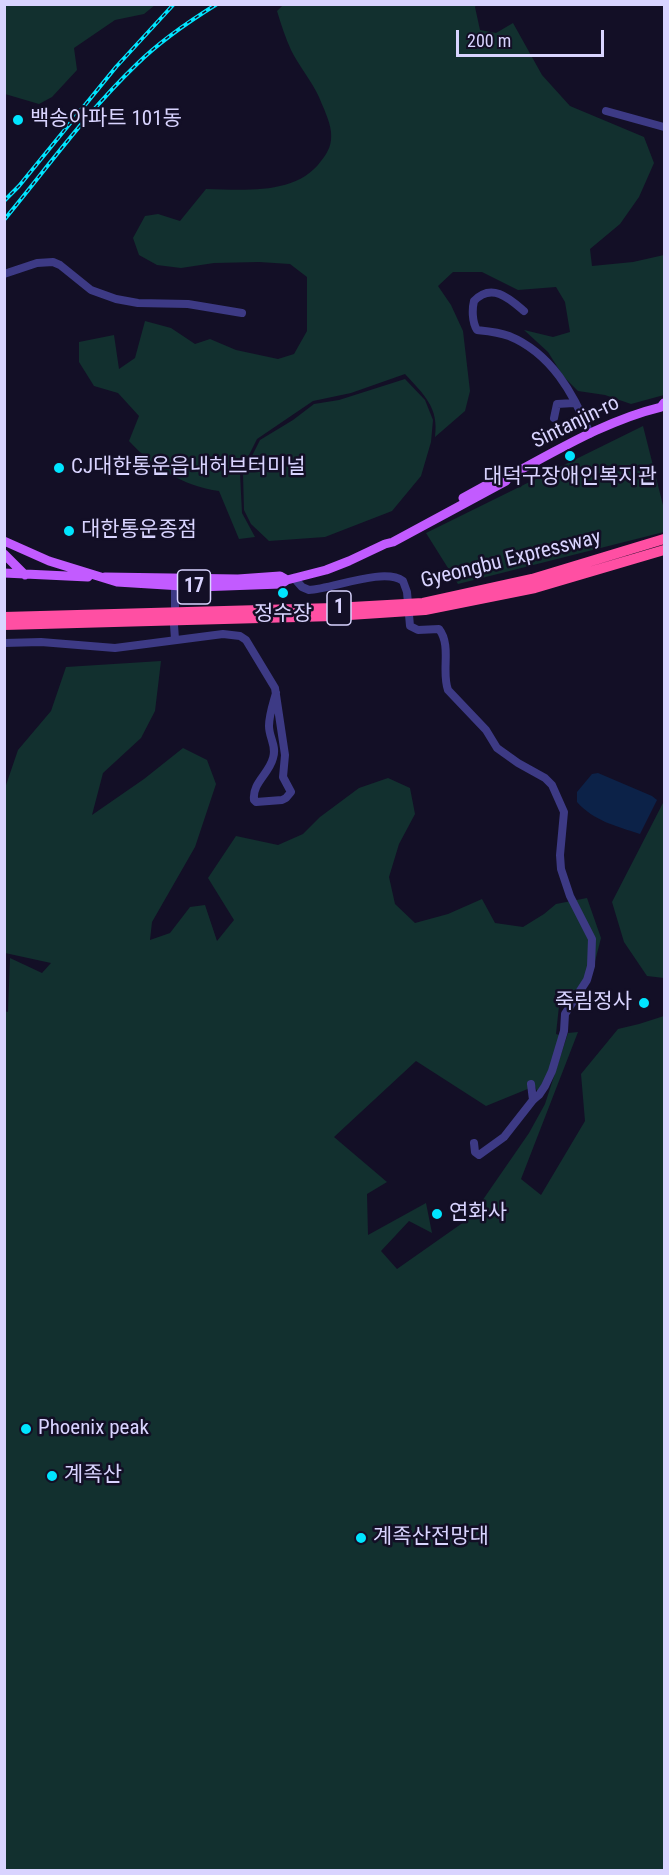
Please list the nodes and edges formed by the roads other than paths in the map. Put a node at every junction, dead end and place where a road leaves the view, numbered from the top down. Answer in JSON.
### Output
{"nodes":[{"id":1,"x":606,"y":111,"type":"dead end"},
{"id":2,"x":664,"y":127,"type":"edge"},
{"id":3,"x":4,"y":274,"type":"edge"},
{"id":4,"x":524,"y":311,"type":"dead end"},
{"id":5,"x":242,"y":313,"type":"dead end"},
{"id":6,"x":574,"y":403,"type":"junction"},
{"id":7,"x":663,"y":406,"type":"edge"},
{"id":8,"x":554,"y":418,"type":"dead end"},
{"id":9,"x":590,"y":434,"type":"junction"},
{"id":10,"x":664,"y":539,"type":"edge"},
{"id":11,"x":4,"y":541,"type":"edge"},
{"id":12,"x":17,"y":547,"type":"junction"},
{"id":13,"x":664,"y":550,"type":"edge"},
{"id":14,"x":5,"y":558,"type":"edge"},
{"id":15,"x":4,"y":573,"type":"edge"},
{"id":16,"x":25,"y":575,"type":"junction"},
{"id":17,"x":100,"y":577,"type":"junction"},
{"id":18,"x":291,"y":579,"type":"junction"},
{"id":19,"x":175,"y":586,"type":"junction"},
{"id":20,"x":175,"y":607,"type":"dead end"},
{"id":21,"x":4,"y":617,"type":"edge"},
{"id":22,"x":4,"y":625,"type":"edge"},
{"id":23,"x":174,"y":625,"type":"dead end"},
{"id":24,"x":175,"y":639,"type":"junction"},
{"id":25,"x":4,"y":643,"type":"edge"},
{"id":26,"x":276,"y":693,"type":"junction"},
{"id":27,"x":531,"y":1084,"type":"dead end"},
{"id":28,"x":532,"y":1100,"type":"junction"},
{"id":29,"x":474,"y":1143,"type":"dead end"}],
"edges":[{"from":1,"to":2,"type":"street"},
{"from":3,"to":5,"type":"street"},
{"from":4,"to":6,"type":"street"},
{"from":6,"to":8,"type":"street"},
{"from":6,"to":9,"type":"street"},
{"from":7,"to":9,"type":"main road","name":"Sintanjin-ro","number":"17"},
{"from":9,"to":18,"type":"main road","name":"Sintanjin-ro","number":"17"},
{"from":10,"to":21,"type":"highway","name":"Gyeongbu Expressway","number":"1"},
{"from":11,"to":12,"type":"main road"},
{"from":12,"to":14,"type":"main road"},
{"from":12,"to":17,"type":"main road"},
{"from":13,"to":22,"type":"highway","name":"Gyeongbu Expressway","number":"1"},
{"from":14,"to":16,"type":"main road"},
{"from":15,"to":16,"type":"main road","name":"Sintanjin-ro"},
{"from":16,"to":17,"type":"main road","name":"Sintanjin-ro","number":"17"},
{"from":17,"to":18,"type":"main road","name":"Sintanjin-ro","number":"17"},
{"from":17,"to":19,"type":"main road","name":"Sintanjin-ro","number":"17"},
{"from":18,"to":19,"type":"main road","name":"Sintanjin-ro","number":"17"},
{"from":18,"to":28,"type":"street"},
{"from":19,"to":20,"type":"street"},
{"from":23,"to":24,"type":"street"},
{"from":24,"to":25,"type":"street"},
{"from":24,"to":26,"type":"street"},
{"from":26,"to":26,"type":"street"},
{"from":27,"to":28,"type":"street"},
{"from":28,"to":29,"type":"street"}]}
